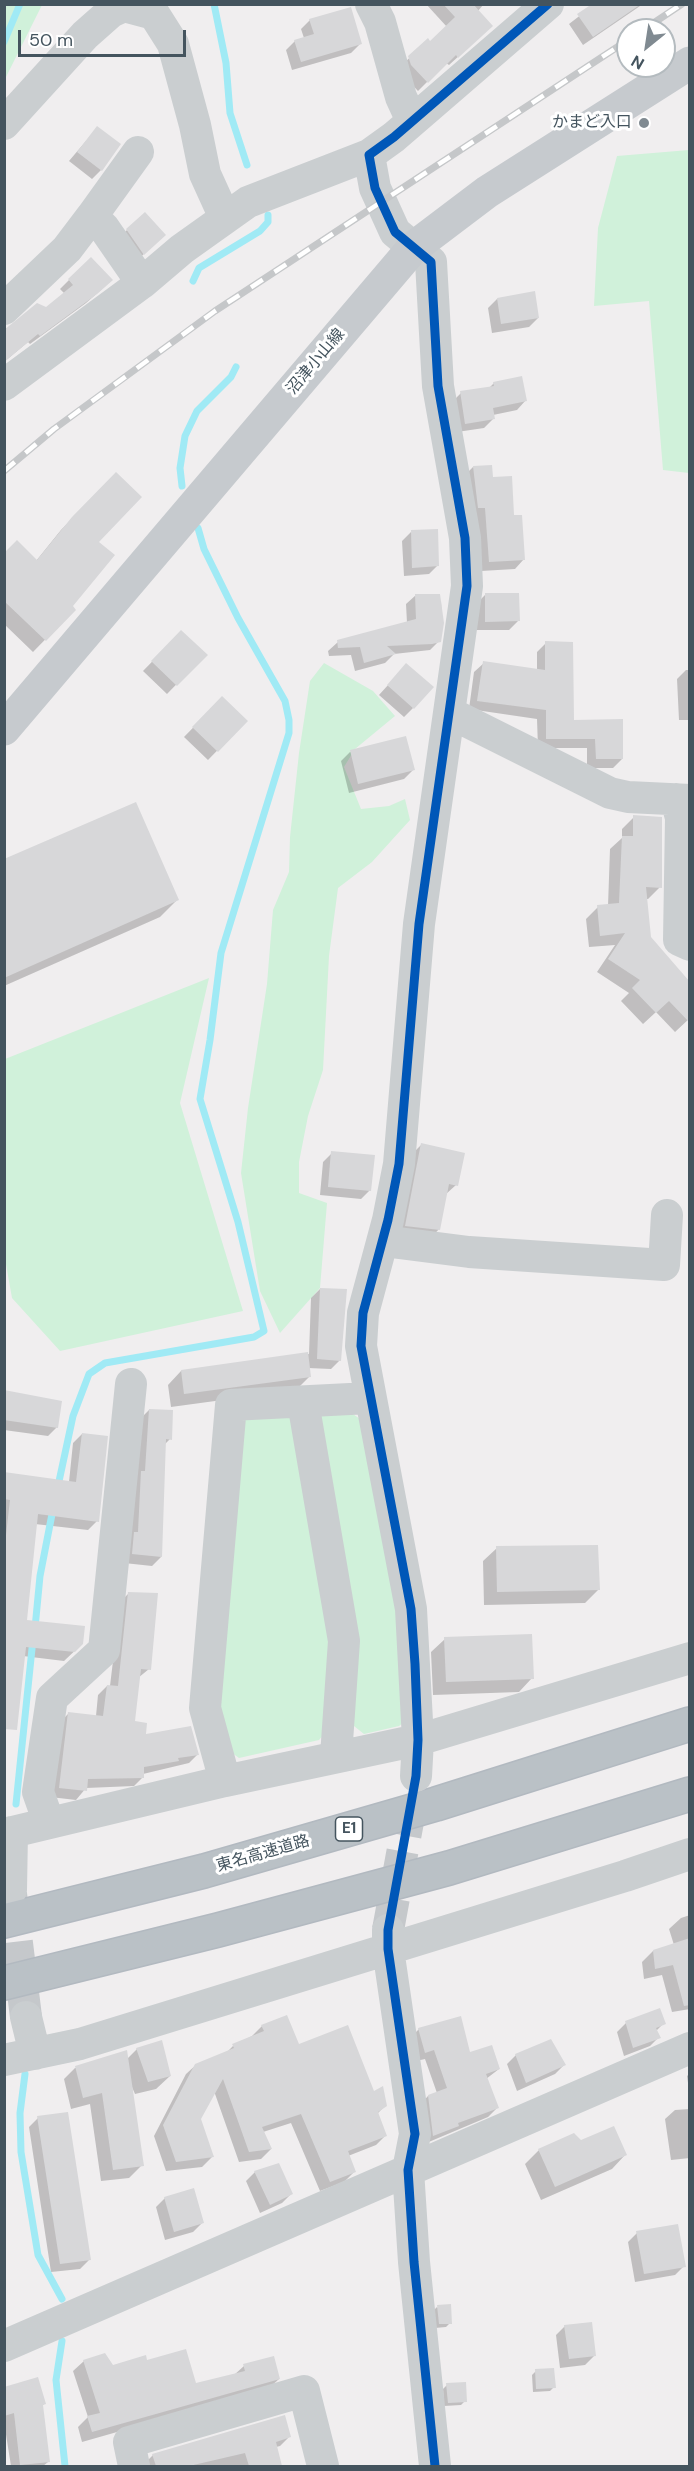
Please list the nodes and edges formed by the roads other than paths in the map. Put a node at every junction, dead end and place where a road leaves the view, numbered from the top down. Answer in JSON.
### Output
{"nodes":[{"id":1,"x":371,"y":4,"type":"edge"},
{"id":2,"x":548,"y":4,"type":"edge"},
{"id":3,"x":690,"y":63,"type":"edge"},
{"id":4,"x":412,"y":121,"type":"junction"},
{"id":5,"x":4,"y":124,"type":"edge"},
{"id":6,"x":138,"y":152,"type":"dead end"},
{"id":7,"x":369,"y":154,"type":"junction"},
{"id":8,"x":92,"y":216,"type":"junction"},
{"id":9,"x":225,"y":218,"type":"junction"},
{"id":10,"x":413,"y":248,"type":"junction"},
{"id":11,"x":142,"y":283,"type":"junction"},
{"id":12,"x":4,"y":309,"type":"edge"},
{"id":13,"x":4,"y":385,"type":"edge"},
{"id":14,"x":450,"y":713,"type":"junction"},
{"id":15,"x":4,"y":729,"type":"edge"},
{"id":16,"x":683,"y":799,"type":"edge"},
{"id":17,"x":690,"y":945,"type":"edge"},
{"id":18,"x":666,"y":1215,"type":"dead end"},
{"id":19,"x":383,"y":1241,"type":"junction"},
{"id":20,"x":131,"y":1384,"type":"dead end"},
{"id":21,"x":370,"y":1398,"type":"junction"},
{"id":22,"x":303,"y":1402,"type":"junction"},
{"id":23,"x":690,"y":1658,"type":"edge"},
{"id":24,"x":690,"y":1724,"type":"edge"},
{"id":25,"x":418,"y":1740,"type":"junction"},
{"id":26,"x":336,"y":1756,"type":"junction"},
{"id":27,"x":416,"y":1776,"type":"tunnel mouth"},
{"id":28,"x":225,"y":1781,"type":"junction"},
{"id":29,"x":690,"y":1794,"type":"edge"},
{"id":30,"x":49,"y":1823,"type":"junction"},
{"id":31,"x":8,"y":1833,"type":"edge"},
{"id":32,"x":690,"y":1854,"type":"edge"},
{"id":33,"x":8,"y":1905,"type":"edge"},
{"id":34,"x":388,"y":1940,"type":"junction"},
{"id":35,"x":4,"y":1983,"type":"edge"},
{"id":36,"x":26,"y":2017,"type":"tunnel mouth"},
{"id":37,"x":690,"y":2048,"type":"edge"},
{"id":38,"x":35,"y":2054,"type":"junction"},
{"id":39,"x":4,"y":2060,"type":"edge"},
{"id":40,"x":408,"y":2170,"type":"junction"},
{"id":41,"x":4,"y":2346,"type":"edge"},
{"id":42,"x":134,"y":2466,"type":"edge"},
{"id":43,"x":323,"y":2466,"type":"edge"},
{"id":44,"x":435,"y":2466,"type":"edge"}],
"edges":[{"from":1,"to":4,"type":"street"},
{"from":2,"to":4,"type":"street"},
{"from":3,"to":10,"type":"main road","name":"沼津小山線"},
{"from":4,"to":7,"type":"street"},
{"from":5,"to":9,"type":"street"},
{"from":6,"to":8,"type":"street"},
{"from":7,"to":9,"type":"street"},
{"from":7,"to":10,"type":"street"},
{"from":8,"to":11,"type":"street"},
{"from":8,"to":12,"type":"street"},
{"from":9,"to":11,"type":"street"},
{"from":10,"to":14,"type":"street"},
{"from":10,"to":15,"type":"main road","name":"沼津小山線"},
{"from":11,"to":13,"type":"street"},
{"from":14,"to":16,"type":"street"},
{"from":14,"to":19,"type":"street"},
{"from":16,"to":17,"type":"street"},
{"from":18,"to":19,"type":"street"},
{"from":19,"to":21,"type":"street"},
{"from":20,"to":30,"type":"street"},
{"from":21,"to":22,"type":"street"},
{"from":21,"to":25,"type":"street"},
{"from":22,"to":26,"type":"street"},
{"from":22,"to":28,"type":"street"},
{"from":23,"to":25,"type":"street"},
{"from":24,"to":33,"type":"highway","name":"東名高速道路","number":"E1"},
{"from":25,"to":26,"type":"street"},
{"from":25,"to":27,"type":"street"},
{"from":26,"to":28,"type":"street"},
{"from":28,"to":30,"type":"street"},
{"from":29,"to":35,"type":"highway"},
{"from":30,"to":31,"type":"street"},
{"from":31,"to":33,"type":"street"},
{"from":32,"to":34,"type":"street"},
{"from":34,"to":38,"type":"street"},
{"from":34,"to":40,"type":"street"},
{"from":36,"to":38,"type":"street"},
{"from":37,"to":40,"type":"street"},
{"from":38,"to":39,"type":"street"},
{"from":40,"to":41,"type":"street"},
{"from":40,"to":44,"type":"street"},
{"from":42,"to":43,"type":"street"}]}
